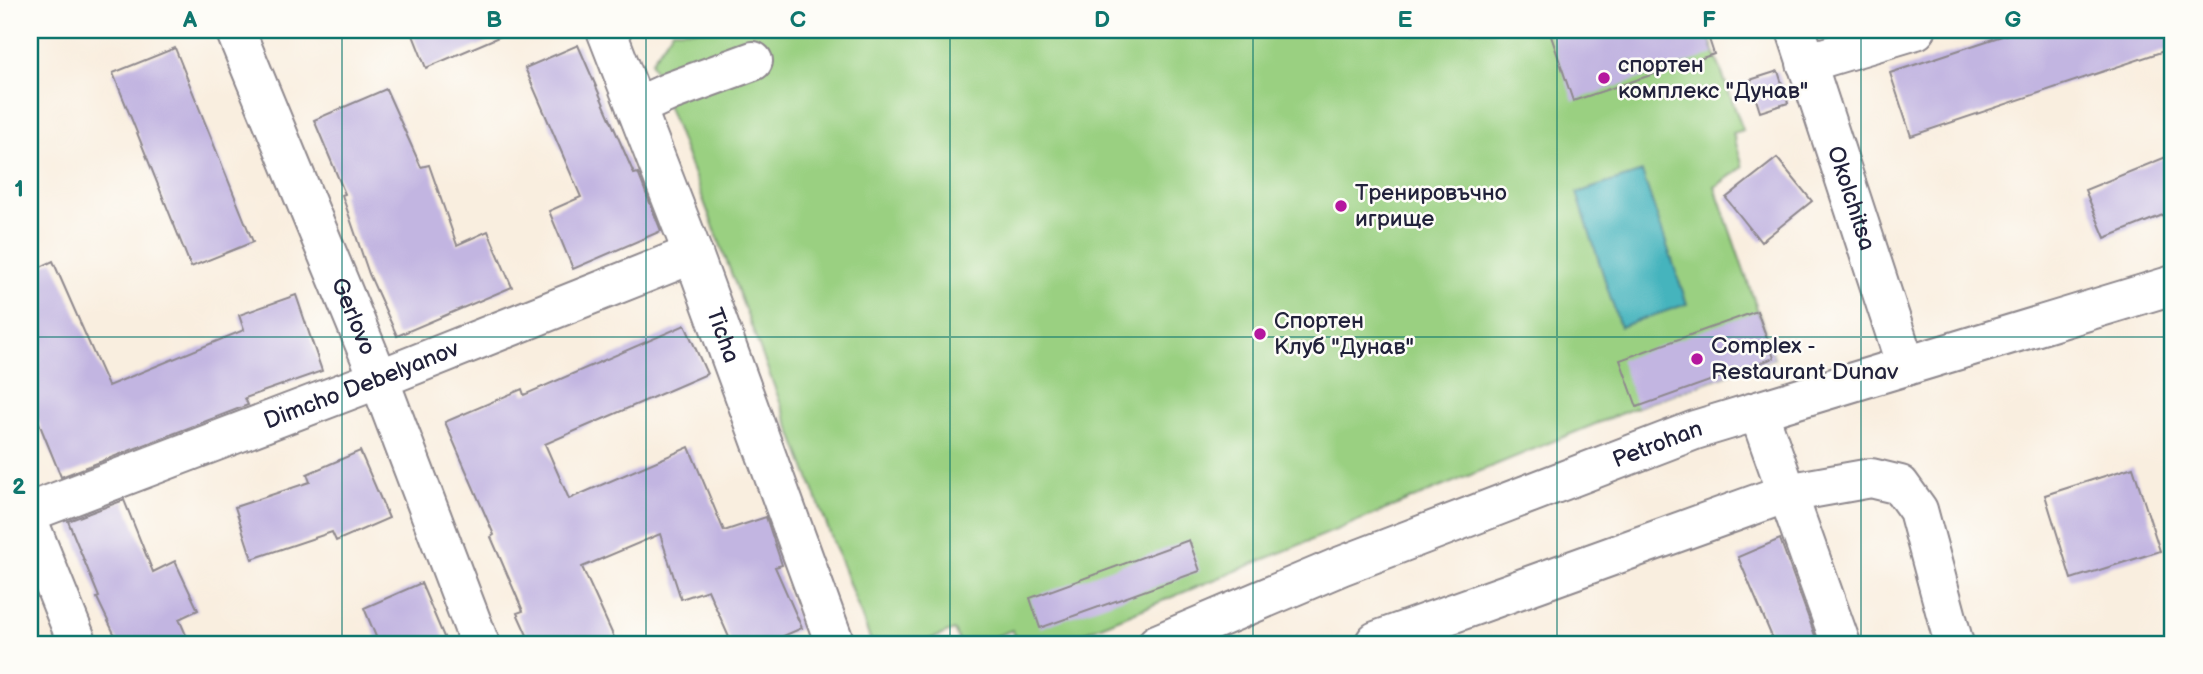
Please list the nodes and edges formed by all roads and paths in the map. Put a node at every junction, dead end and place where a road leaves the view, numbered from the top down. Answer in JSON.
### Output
{"nodes":[{"id":1,"x":235,"y":30,"type":"edge"},
{"id":2,"x":1916,"y":30,"type":"edge"},
{"id":3,"x":620,"y":40,"type":"edge"},
{"id":4,"x":1801,"y":46,"type":"edge"},
{"id":5,"x":753,"y":61,"type":"dead end"},
{"id":6,"x":636,"y":107,"type":"junction"},
{"id":7,"x":693,"y":254,"type":"junction"},
{"id":8,"x":2173,"y":285,"type":"edge"},
{"id":9,"x":1906,"y":366,"type":"junction"},
{"id":10,"x":379,"y":379,"type":"junction"},
{"id":11,"x":1758,"y":411,"type":"junction"},
{"id":12,"x":1787,"y":493,"type":"junction"},
{"id":13,"x":30,"y":512,"type":"edge"},
{"id":14,"x":30,"y":525,"type":"edge"},
{"id":15,"x":78,"y":644,"type":"edge"},
{"id":16,"x":480,"y":644,"type":"edge"},
{"id":17,"x":835,"y":644,"type":"edge"},
{"id":18,"x":1157,"y":644,"type":"edge"},
{"id":19,"x":1374,"y":644,"type":"edge"},
{"id":20,"x":1841,"y":644,"type":"edge"},
{"id":21,"x":1954,"y":644,"type":"edge"}],
"edges":[{"from":1,"to":10,"type":"street","name":"Gerlovo"},
{"from":2,"to":4,"type":"street"},
{"from":3,"to":6,"type":"street","name":"Ticha"},
{"from":4,"to":9,"type":"street","name":"Okolchitsa"},
{"from":5,"to":6,"type":"street"},
{"from":6,"to":7,"type":"street","name":"Ticha"},
{"from":7,"to":10,"type":"street","name":"Dimcho Debelyanov"},
{"from":7,"to":17,"type":"street","name":"Ticha"},
{"from":8,"to":9,"type":"street","name":"Petrohan"},
{"from":9,"to":11,"type":"street","name":"Petrohan"},
{"from":10,"to":13,"type":"street","name":"Dimcho Debelyanov"},
{"from":10,"to":16,"type":"street","name":"Gerlovo"},
{"from":11,"to":12,"type":"street"},
{"from":11,"to":18,"type":"street","name":"Petrohan"},
{"from":12,"to":19,"type":"street"},
{"from":12,"to":20,"type":"street"},
{"from":12,"to":21,"type":"street"},
{"from":14,"to":15,"type":"street"}]}
